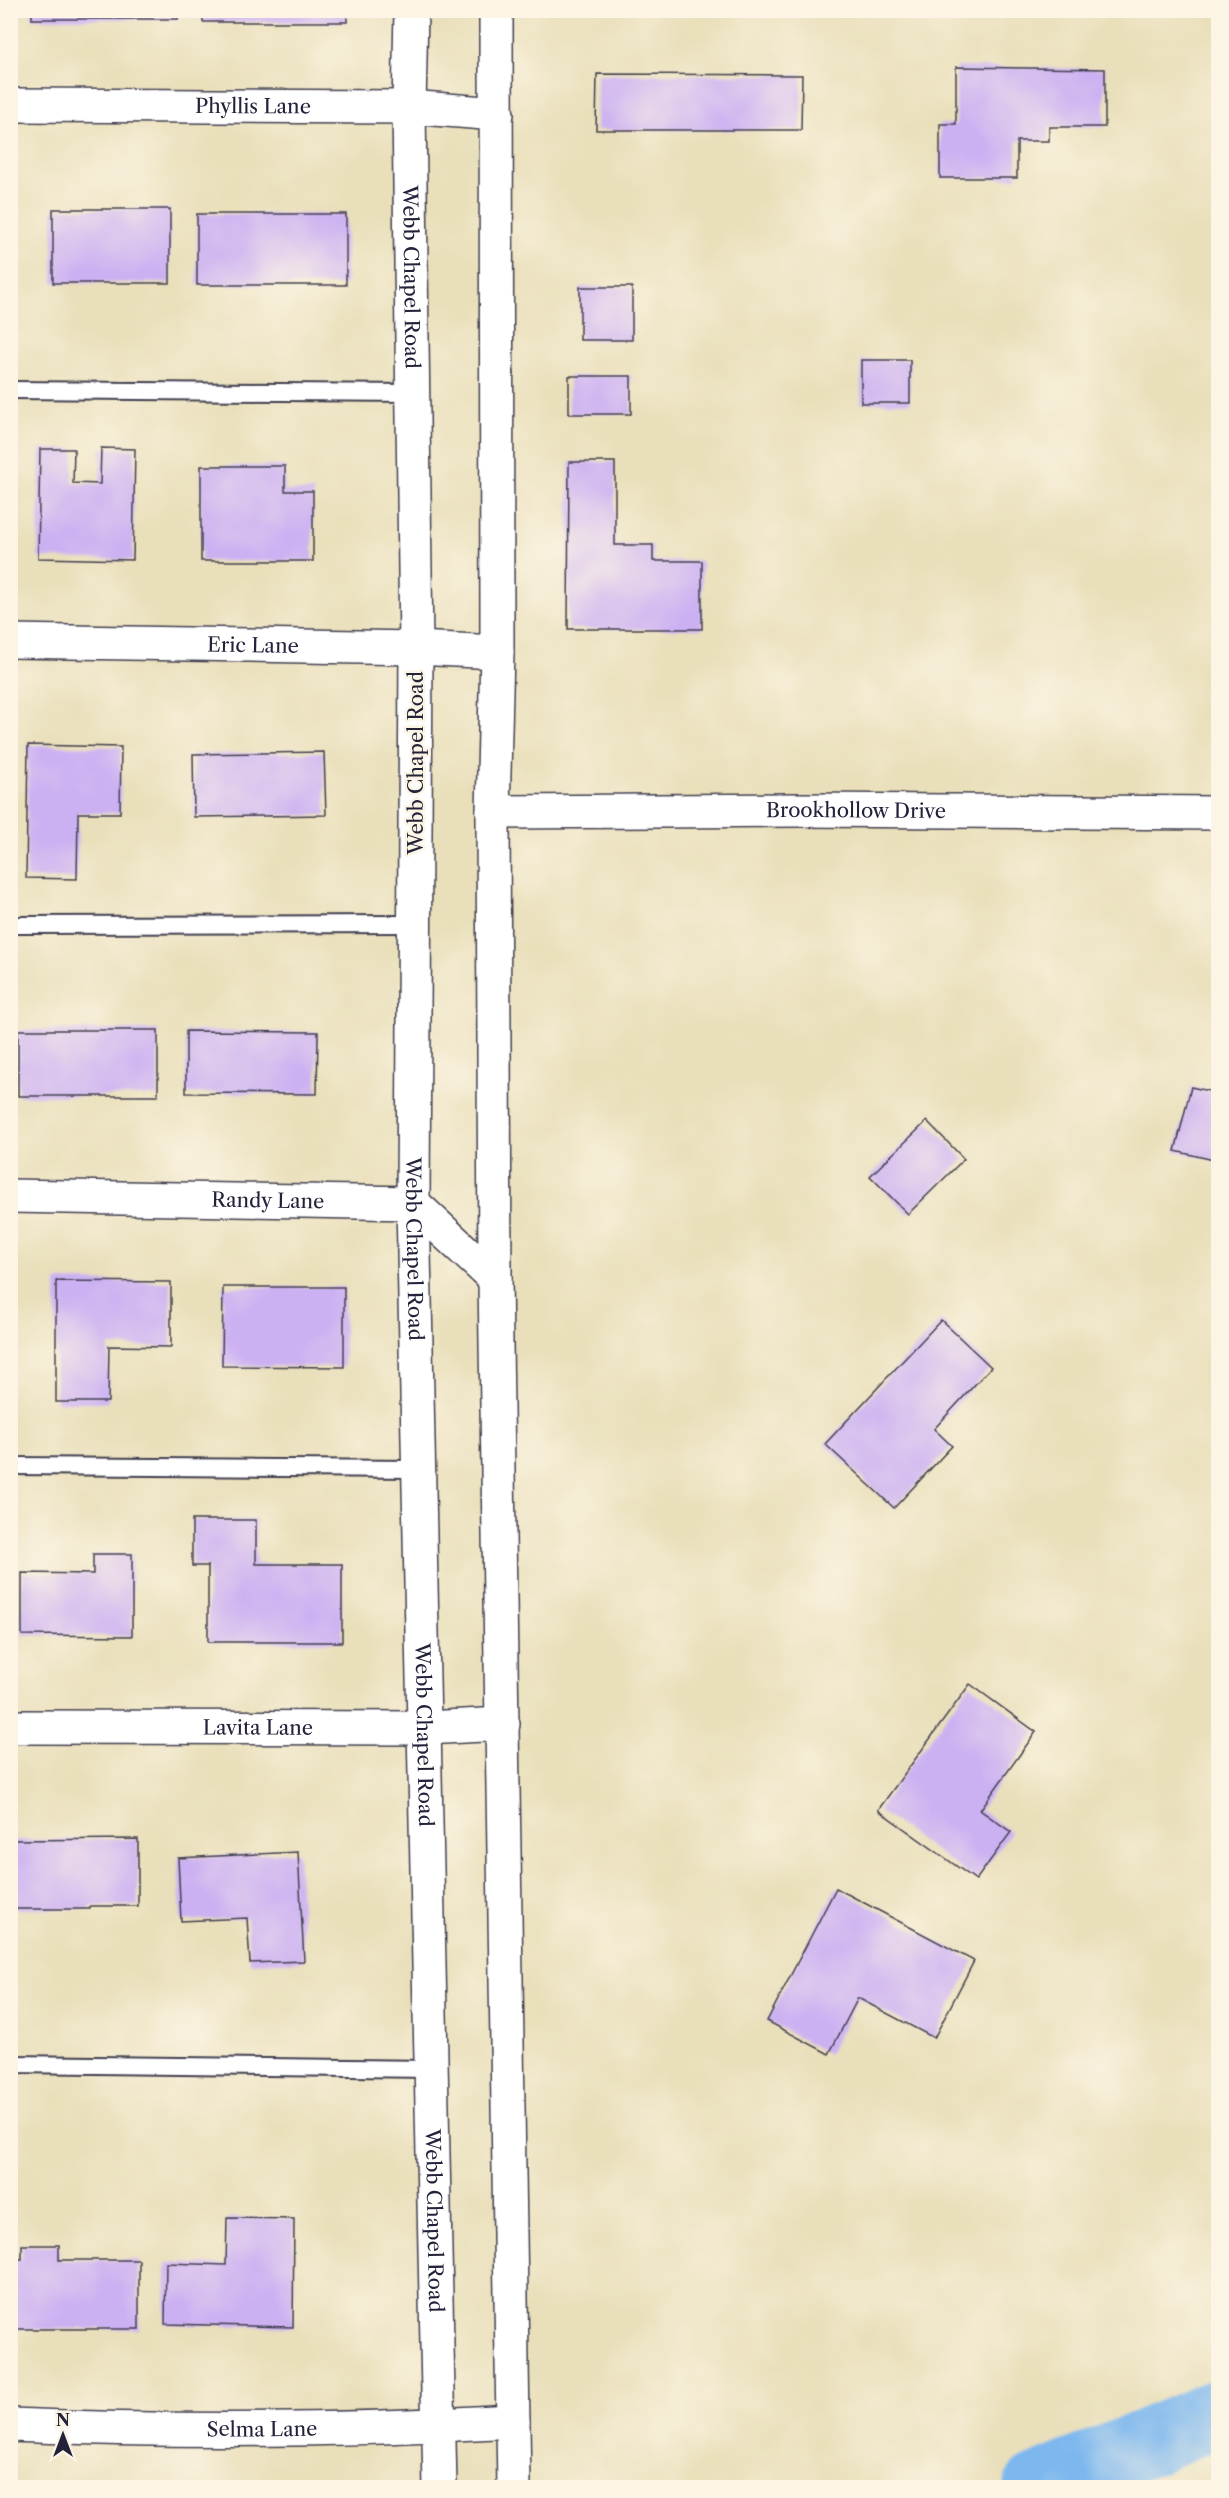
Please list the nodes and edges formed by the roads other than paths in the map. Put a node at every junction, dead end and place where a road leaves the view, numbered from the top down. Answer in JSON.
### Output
{"nodes":[{"id":1,"x":411,"y":10,"type":"edge"},
{"id":2,"x":496,"y":10,"type":"edge"},
{"id":3,"x":10,"y":105,"type":"edge"},
{"id":4,"x":409,"y":107,"type":"junction"},
{"id":5,"x":497,"y":114,"type":"junction"},
{"id":6,"x":10,"y":390,"type":"edge"},
{"id":7,"x":413,"y":393,"type":"junction"},
{"id":8,"x":10,"y":641,"type":"edge"},
{"id":9,"x":416,"y":648,"type":"junction"},
{"id":10,"x":497,"y":652,"type":"junction"},
{"id":11,"x":493,"y":812,"type":"junction"},
{"id":12,"x":1218,"y":813,"type":"edge"},
{"id":13,"x":415,"y":924,"type":"junction"},
{"id":14,"x":10,"y":926,"type":"edge"},
{"id":15,"x":10,"y":1196,"type":"edge"},
{"id":16,"x":413,"y":1203,"type":"junction"},
{"id":17,"x":495,"y":1279,"type":"junction"},
{"id":18,"x":10,"y":1466,"type":"edge"},
{"id":19,"x":419,"y":1469,"type":"junction"},
{"id":20,"x":503,"y":1724,"type":"junction"},
{"id":21,"x":10,"y":1727,"type":"edge"},
{"id":22,"x":425,"y":1728,"type":"junction"},
{"id":23,"x":10,"y":2064,"type":"edge"},
{"id":24,"x":431,"y":2069,"type":"junction"},
{"id":25,"x":513,"y":2421,"type":"junction"},
{"id":26,"x":10,"y":2425,"type":"edge"},
{"id":27,"x":440,"y":2425,"type":"junction"},
{"id":28,"x":440,"y":2487,"type":"edge"},
{"id":29,"x":514,"y":2487,"type":"edge"}],
"edges":[{"from":1,"to":4,"type":"main road","name":"Webb Chapel Road"},
{"from":2,"to":5,"type":"main road"},
{"from":3,"to":4,"type":"main road","name":"Phyllis Lane"},
{"from":4,"to":5,"type":"main road","name":"Phyllis Lane"},
{"from":4,"to":7,"type":"main road","name":"Webb Chapel Road"},
{"from":5,"to":10,"type":"main road"},
{"from":6,"to":7,"type":"lane"},
{"from":7,"to":9,"type":"main road","name":"Webb Chapel Road"},
{"from":8,"to":9,"type":"main road","name":"Eric Lane"},
{"from":9,"to":10,"type":"main road","name":"Eric Lane"},
{"from":9,"to":13,"type":"main road","name":"Webb Chapel Road"},
{"from":10,"to":11,"type":"main road"},
{"from":11,"to":12,"type":"main road","name":"Brookhollow Drive"},
{"from":11,"to":17,"type":"main road"},
{"from":13,"to":14,"type":"lane"},
{"from":13,"to":16,"type":"main road","name":"Webb Chapel Road"},
{"from":15,"to":16,"type":"main road","name":"Randy Lane"},
{"from":16,"to":17,"type":"main road"},
{"from":16,"to":19,"type":"main road","name":"Webb Chapel Road"},
{"from":17,"to":20,"type":"main road"},
{"from":18,"to":19,"type":"lane"},
{"from":19,"to":22,"type":"main road","name":"Webb Chapel Road"},
{"from":20,"to":22,"type":"main road","name":"Lavita Lane"},
{"from":20,"to":25,"type":"main road"},
{"from":21,"to":22,"type":"main road","name":"Lavita Lane"},
{"from":22,"to":24,"type":"main road","name":"Webb Chapel Road"},
{"from":23,"to":24,"type":"lane"},
{"from":24,"to":27,"type":"main road","name":"Webb Chapel Road"},
{"from":25,"to":27,"type":"main road","name":"Selma Lane"},
{"from":25,"to":29,"type":"main road"},
{"from":26,"to":27,"type":"main road","name":"Selma Lane"},
{"from":27,"to":28,"type":"main road","name":"Webb Chapel Road"}]}
